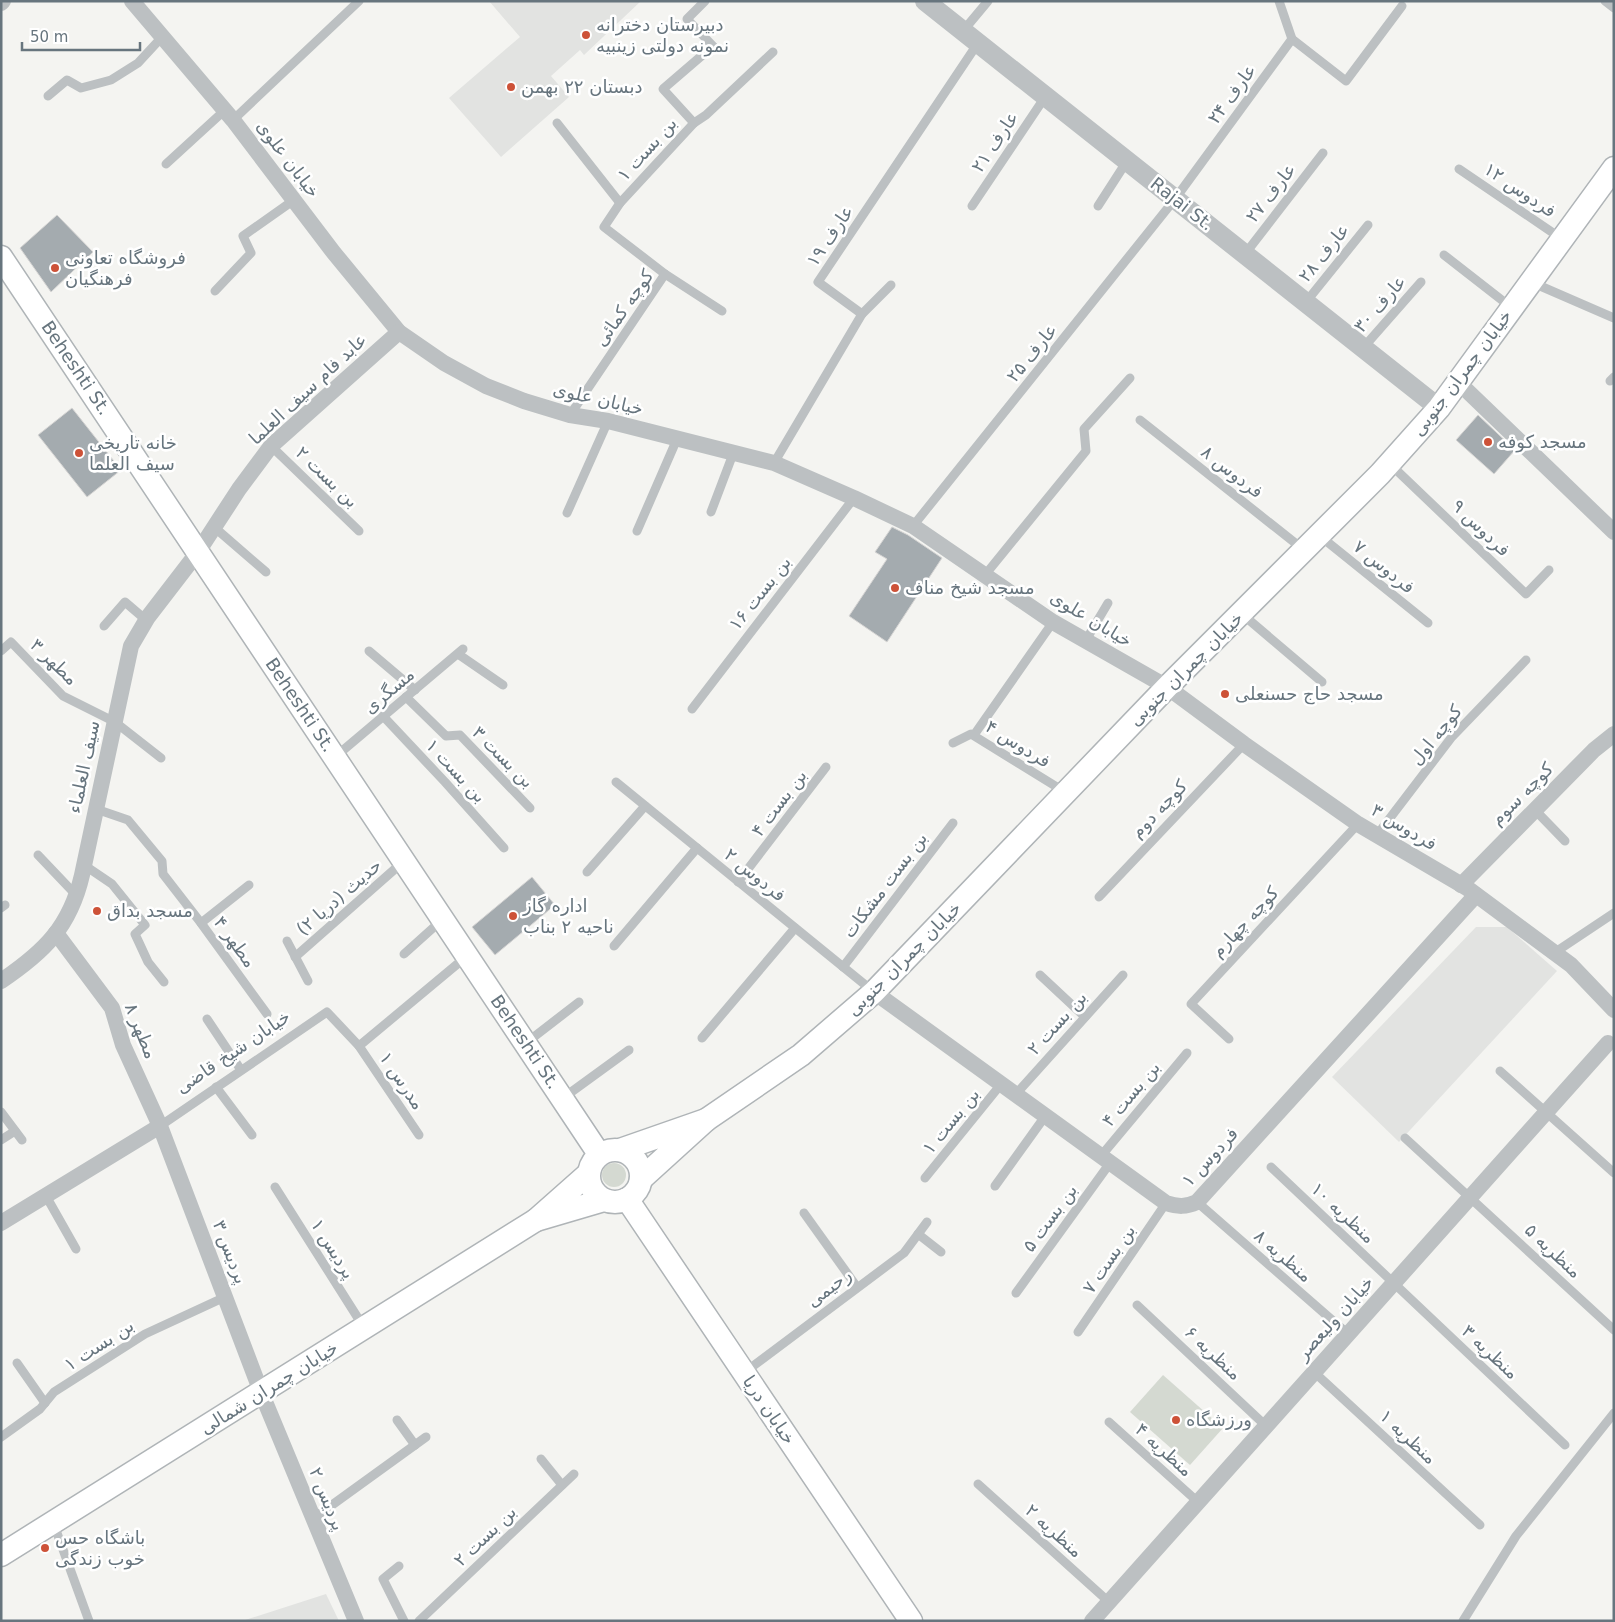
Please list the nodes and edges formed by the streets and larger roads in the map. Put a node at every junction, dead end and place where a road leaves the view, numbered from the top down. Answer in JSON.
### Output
{"nodes":[{"id":1,"x":132,"y":1,"type":"edge"},
{"id":2,"x":925,"y":1,"type":"edge"},
{"id":3,"x":1614,"y":168,"type":"edge"},
{"id":4,"x":1,"y":257,"type":"edge"},
{"id":5,"x":399,"y":332,"type":"junction"},
{"id":6,"x":1458,"y":382,"type":"junction"},
{"id":7,"x":1439,"y":408,"type":"junction"},
{"id":8,"x":1614,"y":532,"type":"edge"},
{"id":9,"x":198,"y":552,"type":"junction"},
{"id":10,"x":1167,"y":687,"type":"junction"},
{"id":11,"x":1614,"y":734,"type":"edge"},
{"id":12,"x":1461,"y":885,"type":"junction"},
{"id":13,"x":1476,"y":895,"type":"junction"},
{"id":14,"x":56,"y":933,"type":"junction"},
{"id":15,"x":4,"y":975,"type":"edge"},
{"id":16,"x":874,"y":992,"type":"junction"},
{"id":17,"x":1614,"y":1010,"type":"edge"},
{"id":18,"x":1608,"y":1043,"type":"dead end"},
{"id":19,"x":706,"y":1120,"type":"junction"},
{"id":20,"x":160,"y":1126,"type":"junction"},
{"id":21,"x":610,"y":1152,"type":"junction"},
{"id":22,"x":588,"y":1174,"type":"junction"},
{"id":23,"x":641,"y":1179,"type":"junction"},
{"id":24,"x":627,"y":1199,"type":"junction"},
{"id":25,"x":604,"y":1200,"type":"junction"},
{"id":26,"x":536,"y":1220,"type":"junction"},
{"id":27,"x":1,"y":1223,"type":"edge"},
{"id":28,"x":262,"y":1392,"type":"junction"},
{"id":29,"x":1,"y":1555,"type":"edge"},
{"id":30,"x":356,"y":1621,"type":"edge"},
{"id":31,"x":911,"y":1621,"type":"edge"},
{"id":32,"x":1092,"y":1621,"type":"edge"}],
"edges":[{"from":1,"to":5,"type":"street","name":"خیابان علوی"},
{"from":2,"to":7,"type":"street","name":"Rajai St."},
{"from":3,"to":6,"type":"main road","name":"خیابان چمران جنوبی"},
{"from":4,"to":9,"type":"main road","name":"Beheshti St."},
{"from":5,"to":9,"type":"street","name":"عابد فام سیف العلما"},
{"from":5,"to":10,"type":"street","name":"خیابان علوی"},
{"from":6,"to":7,"type":"main road","name":"خیابان چمران جنوبی"},
{"from":6,"to":8,"type":"street"},
{"from":7,"to":10,"type":"main road","name":"خیابان چمران جنوبی"},
{"from":9,"to":14,"type":"street","name":"سیف العلماء"},
{"from":9,"to":21,"type":"main road","name":"Beheshti St."},
{"from":10,"to":12,"type":"street","name":"فردوس ۳"},
{"from":10,"to":16,"type":"main road","name":"خیابان چمران جنوبی"},
{"from":11,"to":12,"type":"street","name":"کوچه سوم"},
{"from":12,"to":13,"type":"street","name":"فردوس ۳"},
{"from":13,"to":16,"type":"street","name":"فردوس ۱"},
{"from":13,"to":17,"type":"street","name":"فردوس ۳"},
{"from":14,"to":15,"type":"street","name":"سیف العلماء"},
{"from":14,"to":20,"type":"street","name":"مطهر ۸"},
{"from":16,"to":19,"type":"main road","name":"خیابان چمران جنوبی"},
{"from":18,"to":32,"type":"street","name":"خیابان ولیعصر"},
{"from":19,"to":21,"type":"main road","name":"خیابان چمران جنوبی"},
{"from":19,"to":23,"type":"main road","name":"خیابان چمران جنوبی"},
{"from":20,"to":27,"type":"street","name":"خیابان شیخ قاضی"},
{"from":20,"to":28,"type":"street","name":"پردیس ۳"},
{"from":21,"to":22,"type":"main road"},
{"from":21,"to":23,"type":"main road"},
{"from":22,"to":25,"type":"main road"},
{"from":22,"to":26,"type":"main road","name":"خیابان چمران شمالی"},
{"from":23,"to":24,"type":"main road"},
{"from":24,"to":25,"type":"main road"},
{"from":24,"to":31,"type":"main road","name":"خیابان دریا"},
{"from":25,"to":26,"type":"main road","name":"خیابان چمران شمالی"},
{"from":26,"to":28,"type":"main road","name":"خیابان چمران شمالی"},
{"from":28,"to":29,"type":"main road","name":"خیابان چمران شمالی"},
{"from":28,"to":30,"type":"street","name":"پردیس ۲"}]}
